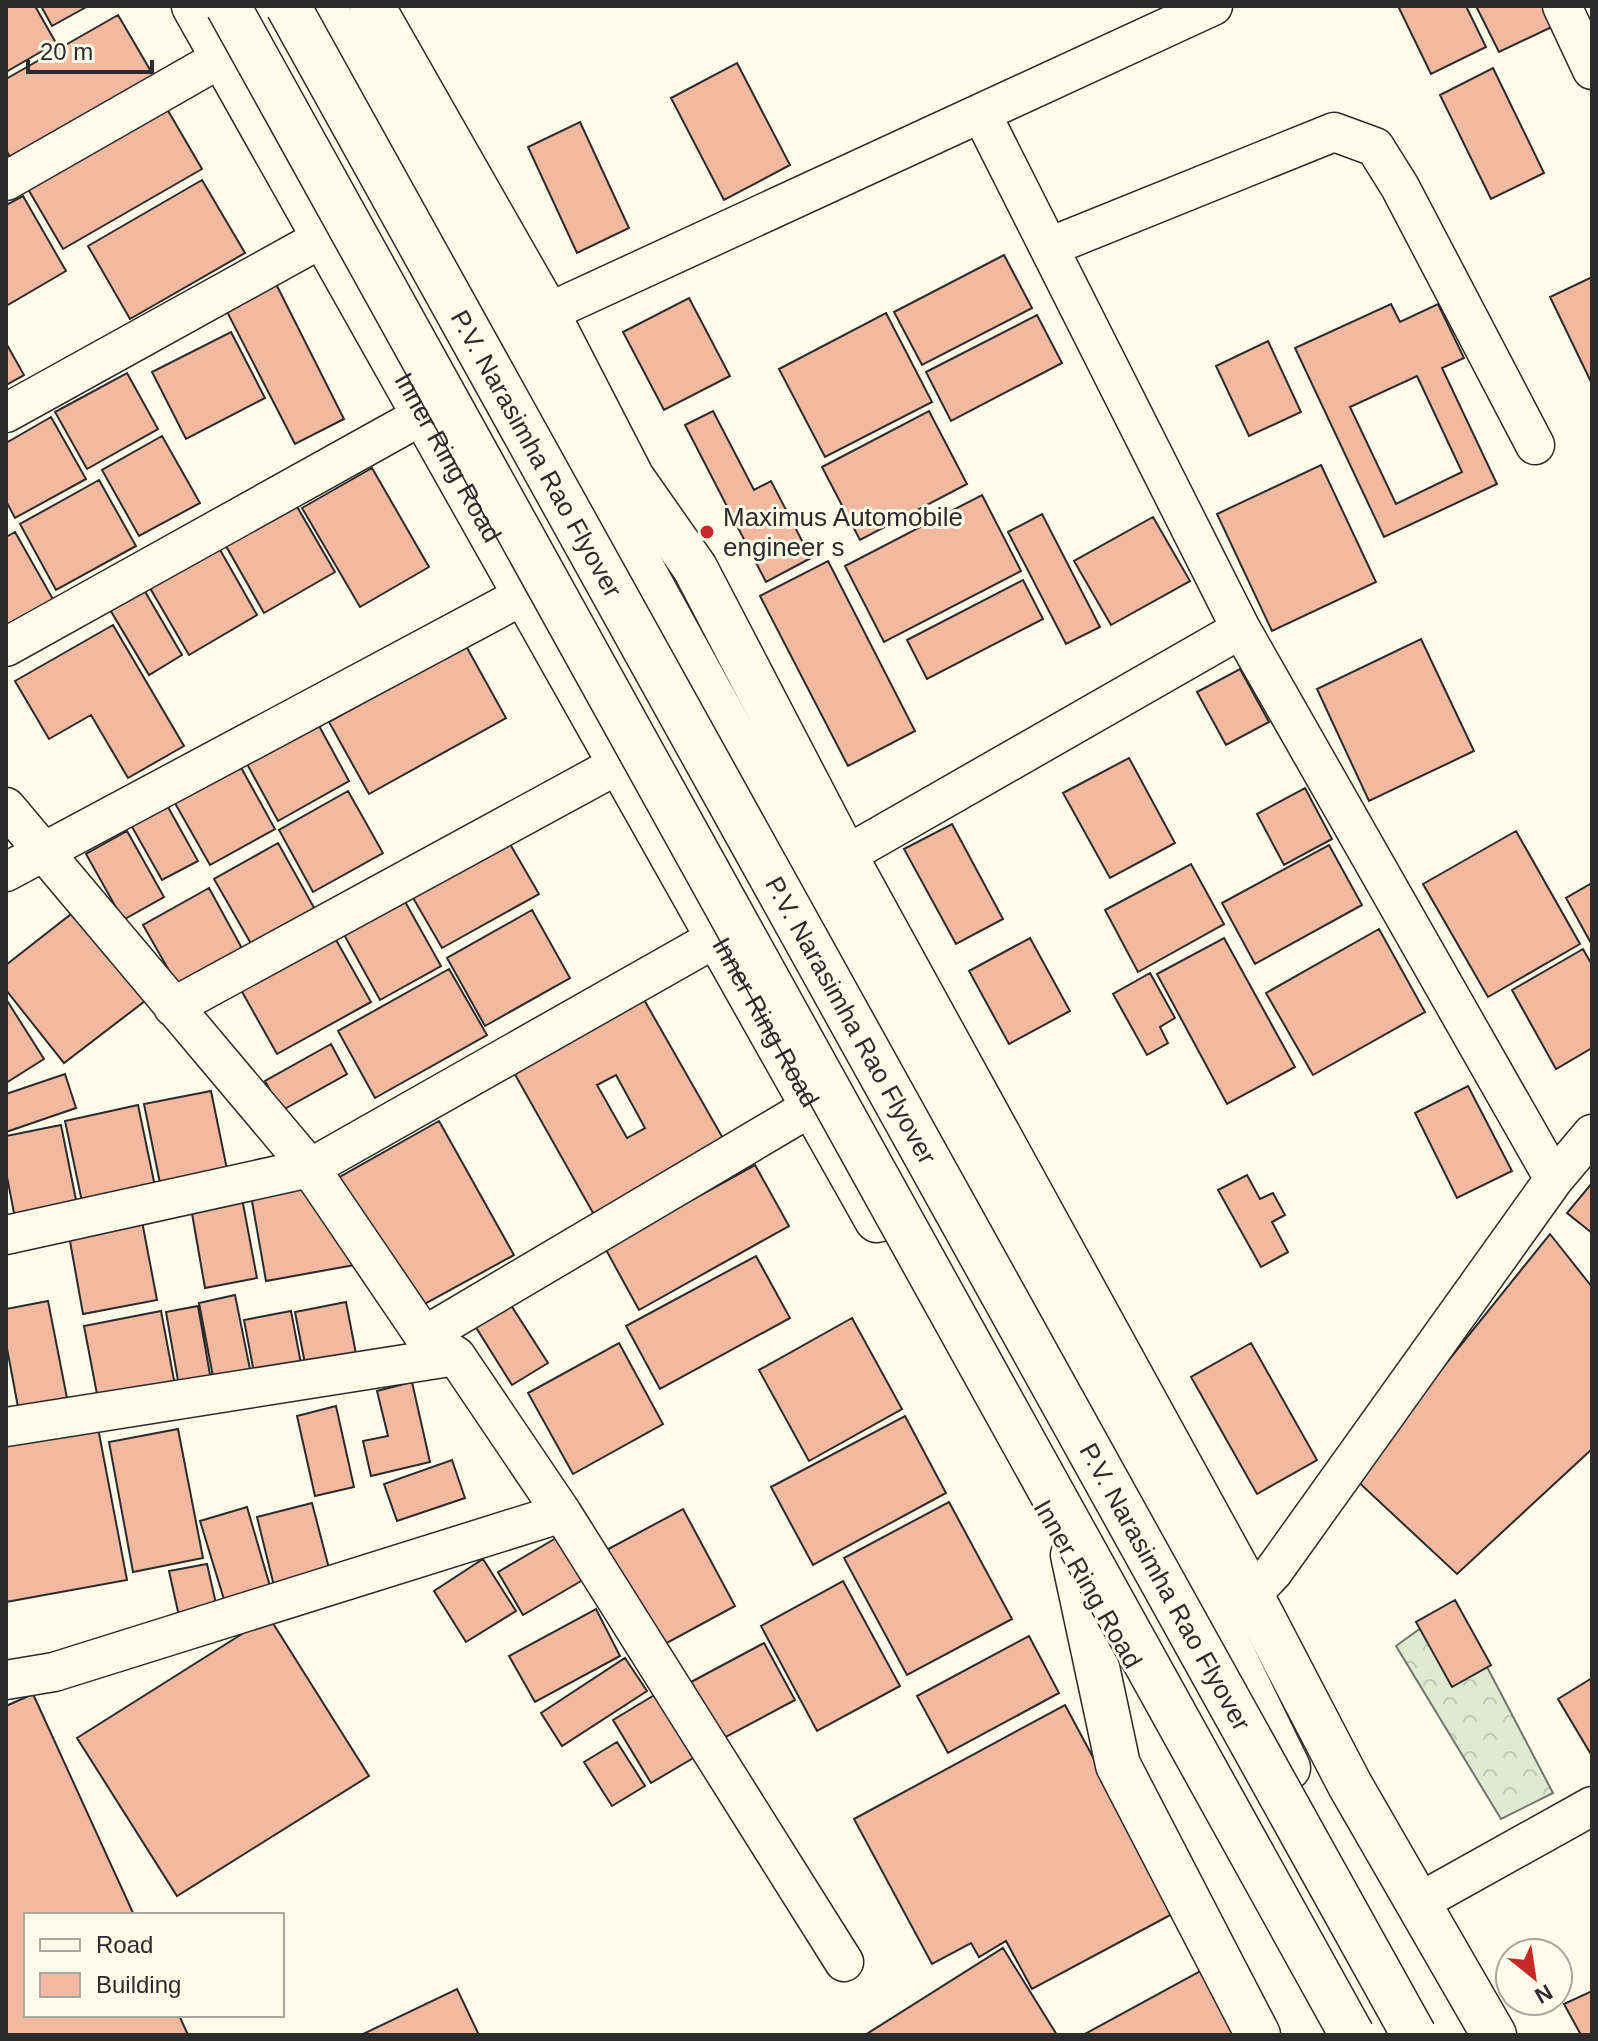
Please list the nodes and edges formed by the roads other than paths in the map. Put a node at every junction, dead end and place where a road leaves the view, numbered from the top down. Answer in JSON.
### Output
{"nodes":[{"id":1,"x":194,"y":6,"type":"edge"},
{"id":2,"x":228,"y":6,"type":"edge"},
{"id":3,"x":288,"y":6,"type":"edge"},
{"id":4,"x":323,"y":6,"type":"edge"},
{"id":5,"x":372,"y":6,"type":"edge"},
{"id":6,"x":1213,"y":6,"type":"edge"},
{"id":7,"x":1562,"y":6,"type":"edge"},
{"id":8,"x":223,"y":57,"type":"junction"},
{"id":9,"x":1592,"y":70,"type":"edge"},
{"id":10,"x":981,"y":113,"type":"junction"},
{"id":11,"x":6,"y":181,"type":"edge"},
{"id":12,"x":324,"y":237,"type":"junction"},
{"id":13,"x":1049,"y":247,"type":"junction"},
{"id":14,"x":529,"y":321,"type":"junction"},
{"id":15,"x":6,"y":413,"type":"edge"},
{"id":16,"x":423,"y":415,"type":"junction"},
{"id":17,"x":1535,"y":445,"type":"dead end"},
{"id":18,"x":524,"y":595,"type":"junction"},
{"id":19,"x":1241,"y":629,"type":"junction"},
{"id":20,"x":6,"y":647,"type":"edge"},
{"id":21,"x":619,"y":764,"type":"junction"},
{"id":22,"x":6,"y":807,"type":"edge"},
{"id":23,"x":43,"y":853,"type":"junction"},
{"id":24,"x":828,"y":866,"type":"junction"},
{"id":25,"x":6,"y":872,"type":"edge"},
{"id":26,"x":716,"y":938,"type":"junction"},
{"id":27,"x":857,"y":957,"type":"junction"},
{"id":28,"x":173,"y":1007,"type":"junction"},
{"id":29,"x":760,"y":1014,"type":"junction"},
{"id":30,"x":811,"y":1107,"type":"junction"},
{"id":31,"x":1592,"y":1134,"type":"edge"},
{"id":32,"x":310,"y":1168,"type":"junction"},
{"id":33,"x":1554,"y":1179,"type":"junction"},
{"id":34,"x":8,"y":1229,"type":"edge"},
{"id":35,"x":424,"y":1336,"type":"junction"},
{"id":36,"x":456,"y":1356,"type":"junction"},
{"id":37,"x":6,"y":1427,"type":"edge"},
{"id":38,"x":562,"y":1513,"type":"junction"},
{"id":39,"x":1073,"y":1555,"type":"junction"},
{"id":40,"x":1251,"y":1595,"type":"junction"},
{"id":41,"x":1219,"y":1628,"type":"junction"},
{"id":42,"x":6,"y":1680,"type":"edge"},
{"id":43,"x":1592,"y":1806,"type":"edge"},
{"id":44,"x":1307,"y":1843,"type":"junction"},
{"id":45,"x":1260,"y":1870,"type":"junction"},
{"id":46,"x":1418,"y":1903,"type":"junction"},
{"id":47,"x":844,"y":1962,"type":"dead end"},
{"id":48,"x":1258,"y":2035,"type":"edge"},
{"id":49,"x":1341,"y":2035,"type":"edge"},
{"id":50,"x":1352,"y":2035,"type":"edge"},
{"id":51,"x":1414,"y":2035,"type":"edge"},
{"id":52,"x":1427,"y":2035,"type":"edge"},
{"id":53,"x":1494,"y":2035,"type":"edge"}],
"edges":[{"from":1,"to":8,"type":"main road","name":"Inner Ring Road"},
{"from":2,"to":45,"type":"main road","name":"P.V. Narasimha Rao Flyover","bridge":true},
{"from":3,"to":44,"type":"main road","name":"P.V. Narasimha Rao Flyover","bridge":true},
{"from":4,"to":14,"type":"main road"},
{"from":5,"to":14,"type":"main road"},
{"from":6,"to":10,"type":"street"},
{"from":7,"to":9,"type":"street"},
{"from":8,"to":11,"type":"street"},
{"from":8,"to":12,"type":"main road","name":"Inner Ring Road"},
{"from":10,"to":13,"type":"street"},
{"from":10,"to":14,"type":"street"},
{"from":12,"to":15,"type":"street"},
{"from":12,"to":16,"type":"main road","name":"Inner Ring Road"},
{"from":13,"to":17,"type":"street"},
{"from":13,"to":19,"type":"street"},
{"from":14,"to":24,"type":"main road"},
{"from":16,"to":18,"type":"main road","name":"Inner Ring Road"},
{"from":16,"to":20,"type":"street"},
{"from":18,"to":21,"type":"main road","name":"Inner Ring Road"},
{"from":18,"to":23,"type":"street"},
{"from":19,"to":24,"type":"street"},
{"from":19,"to":33,"type":"street"},
{"from":21,"to":26,"type":"main road","name":"Inner Ring Road"},
{"from":21,"to":28,"type":"street"},
{"from":22,"to":23,"type":"street"},
{"from":23,"to":25,"type":"street"},
{"from":23,"to":28,"type":"street"},
{"from":24,"to":27,"type":"main road"},
{"from":24,"to":40,"type":"main road"},
{"from":26,"to":29,"type":"main road","name":"Inner Ring Road"},
{"from":26,"to":32,"type":"street"},
{"from":27,"to":29,"type":"main road"},
{"from":27,"to":41,"type":"main road"},
{"from":28,"to":32,"type":"street"},
{"from":29,"to":30,"type":"main road","name":"Inner Ring Road"},
{"from":30,"to":35,"type":"street"},
{"from":30,"to":39,"type":"main road","name":"Inner Ring Road"},
{"from":31,"to":33,"type":"street"},
{"from":32,"to":34,"type":"street"},
{"from":32,"to":35,"type":"street"},
{"from":33,"to":40,"type":"street"},
{"from":35,"to":36,"type":"street"},
{"from":36,"to":37,"type":"street"},
{"from":36,"to":38,"type":"street"},
{"from":38,"to":42,"type":"street"},
{"from":38,"to":47,"type":"street"},
{"from":39,"to":48,"type":"main road"},
{"from":39,"to":49,"type":"main road","name":"Inner Ring Road"},
{"from":40,"to":41,"type":"street"},
{"from":40,"to":46,"type":"main road"},
{"from":41,"to":52,"type":"main road"},
{"from":43,"to":46,"type":"street"},
{"from":44,"to":51,"type":"main road","name":"P.V. Narasimha Rao Flyover","bridge":true},
{"from":44,"to":52,"type":"main road","bridge":true},
{"from":45,"to":49,"type":"main road","bridge":true},
{"from":45,"to":50,"type":"main road","name":"P.V. Narasimha Rao Flyover","bridge":true},
{"from":46,"to":53,"type":"main road"}]}
